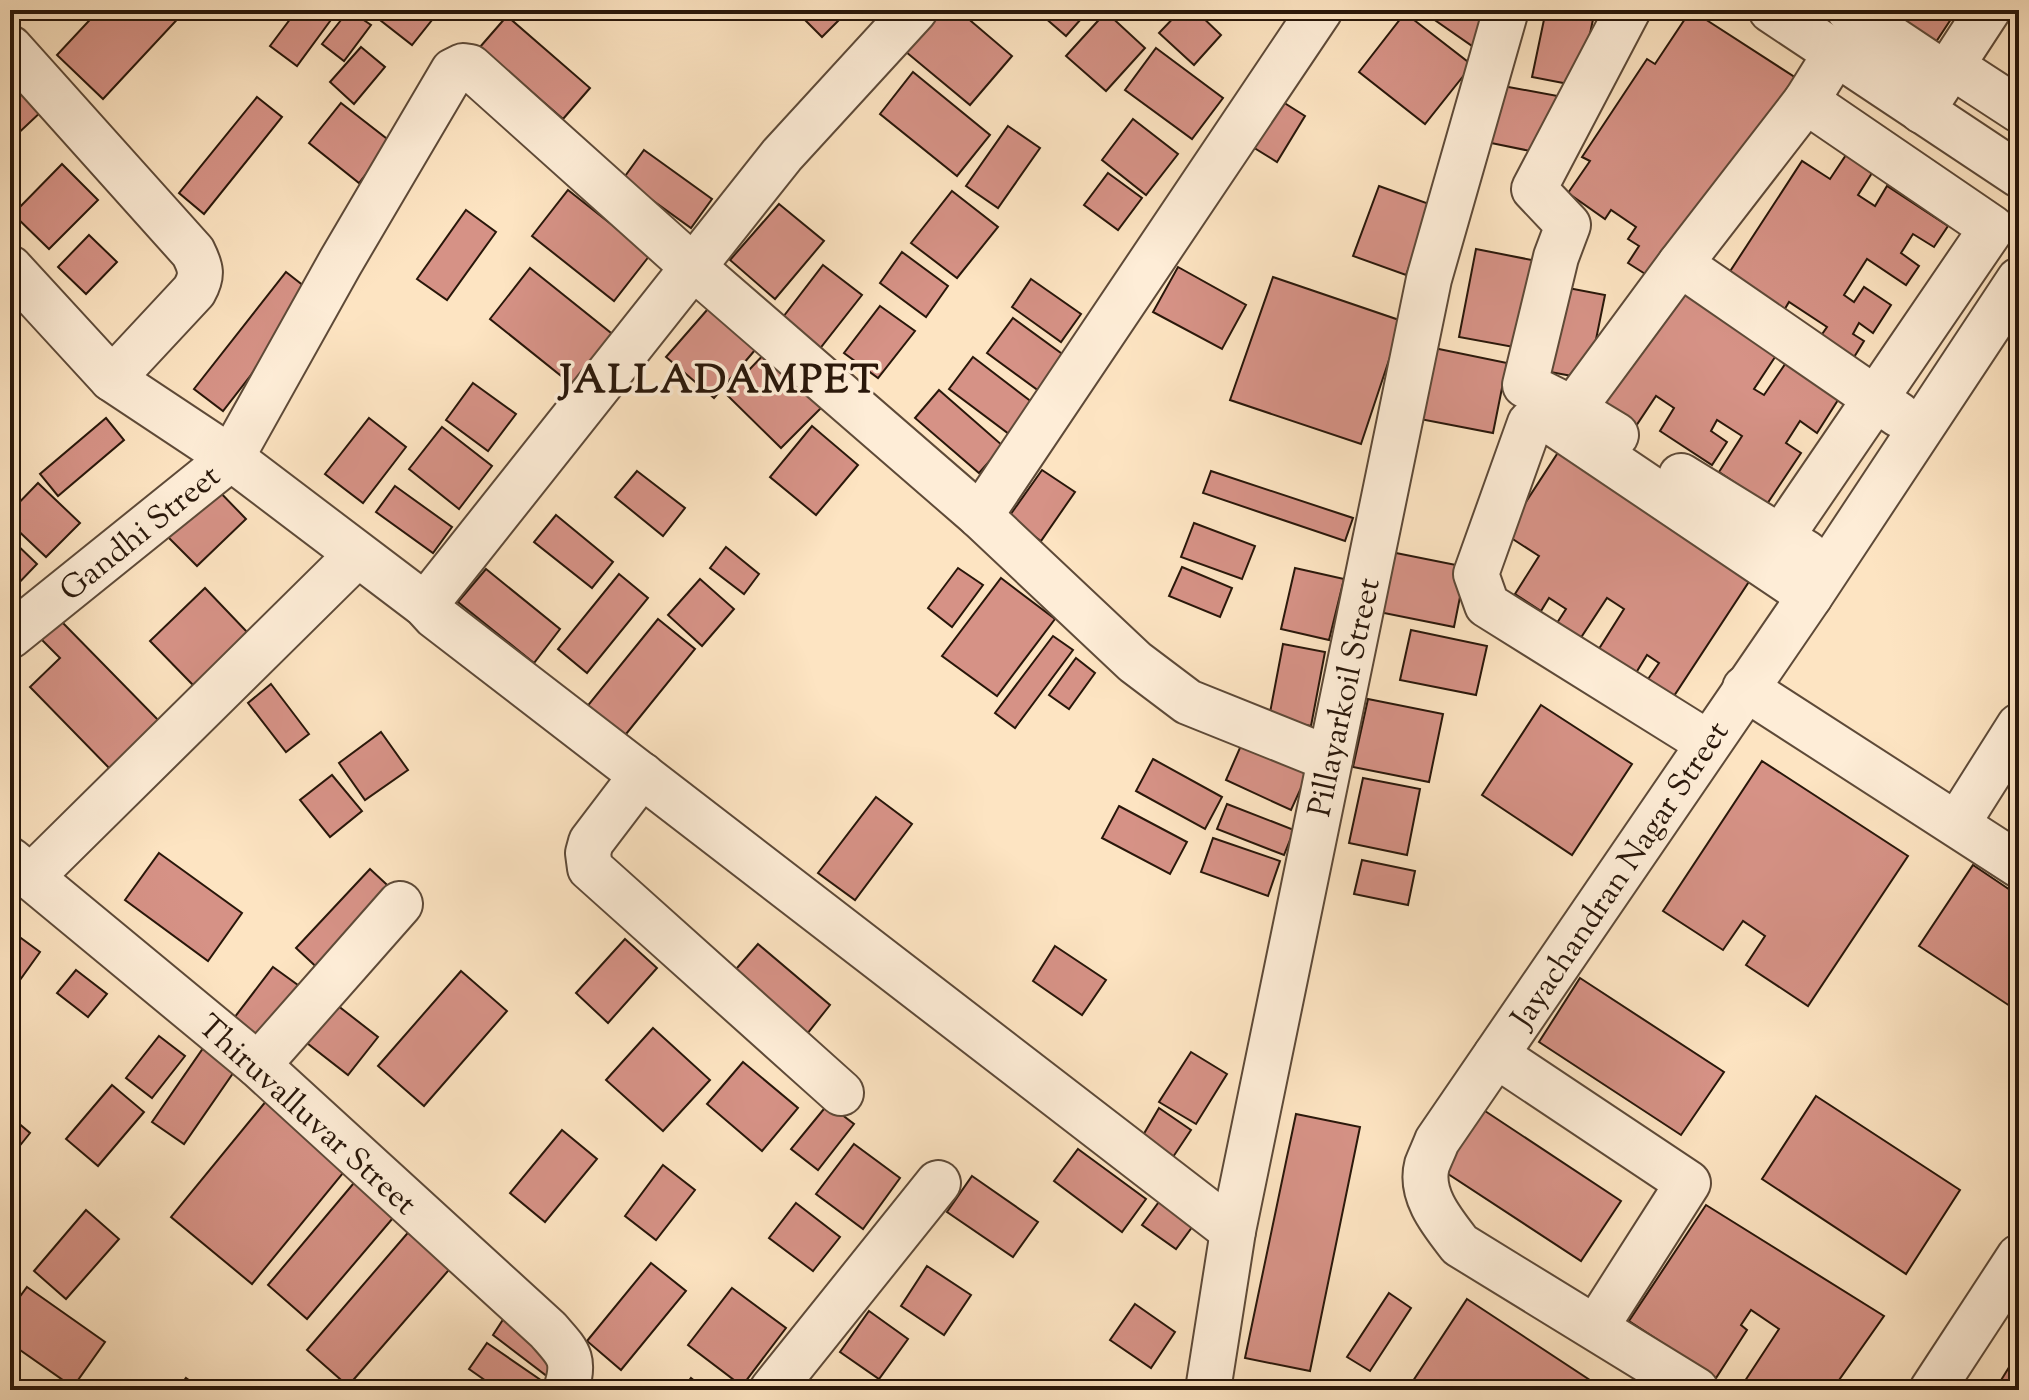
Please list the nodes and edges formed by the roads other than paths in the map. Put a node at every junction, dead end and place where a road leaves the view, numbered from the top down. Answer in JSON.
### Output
{"nodes":[{"id":1,"x":915,"y":10,"type":"edge"},
{"id":2,"x":1320,"y":10,"type":"edge"},
{"id":3,"x":1506,"y":10,"type":"edge"},
{"id":4,"x":1628,"y":10,"type":"edge"},
{"id":5,"x":1849,"y":10,"type":"edge"},
{"id":6,"x":1970,"y":10,"type":"edge"},
{"id":7,"x":1988,"y":10,"type":"edge"},
{"id":8,"x":1813,"y":26,"type":"edge"},
{"id":9,"x":10,"y":48,"type":"edge"},
{"id":10,"x":1942,"y":66,"type":"junction"},
{"id":11,"x":1806,"y":101,"type":"junction"},
{"id":12,"x":1916,"y":106,"type":"junction"},
{"id":13,"x":2019,"y":110,"type":"edge"},
{"id":14,"x":2019,"y":175,"type":"edge"},
{"id":15,"x":1680,"y":264,"type":"junction"},
{"id":16,"x":693,"y":267,"type":"junction"},
{"id":17,"x":10,"y":268,"type":"edge"},
{"id":18,"x":2019,"y":280,"type":"edge"},
{"id":19,"x":112,"y":379,"type":"junction"},
{"id":20,"x":1876,"y":399,"type":"junction"},
{"id":21,"x":1573,"y":409,"type":"junction"},
{"id":22,"x":1921,"y":430,"type":"junction"},
{"id":23,"x":231,"y":458,"type":"junction"},
{"id":24,"x":980,"y":516,"type":"junction"},
{"id":25,"x":1781,"y":537,"type":"junction"},
{"id":26,"x":357,"y":555,"type":"junction"},
{"id":27,"x":1819,"y":582,"type":"junction"},
{"id":28,"x":425,"y":605,"type":"junction"},
{"id":29,"x":10,"y":636,"type":"edge"},
{"id":30,"x":1745,"y":688,"type":"junction"},
{"id":31,"x":2019,"y":726,"type":"edge"},
{"id":32,"x":1708,"y":743,"type":"junction"},
{"id":33,"x":1330,"y":759,"type":"junction"},
{"id":34,"x":642,"y":775,"type":"junction"},
{"id":35,"x":1957,"y":824,"type":"junction"},
{"id":36,"x":2019,"y":865,"type":"edge"},
{"id":37,"x":20,"y":868,"type":"edge"},
{"id":38,"x":400,"y":904,"type":"dead end"},
{"id":39,"x":1496,"y":1055,"type":"junction"},
{"id":40,"x":258,"y":1065,"type":"junction"},
{"id":41,"x":841,"y":1093,"type":"dead end"},
{"id":42,"x":938,"y":1183,"type":"dead end"},
{"id":43,"x":1233,"y":1231,"type":"junction"},
{"id":44,"x":2019,"y":1257,"type":"edge"},
{"id":45,"x":1596,"y":1327,"type":"junction"},
{"id":46,"x":1935,"y":1389,"type":"edge"},
{"id":47,"x":566,"y":1390,"type":"edge"},
{"id":48,"x":772,"y":1390,"type":"edge"},
{"id":49,"x":1208,"y":1390,"type":"edge"},
{"id":50,"x":1696,"y":1390,"type":"edge"}],
"edges":[{"from":1,"to":16,"type":"street"},
{"from":2,"to":24,"type":"street"},
{"from":3,"to":33,"type":"street","name":"Pillayarkoil Street"},
{"from":4,"to":21,"type":"street"},
{"from":5,"to":10,"type":"street"},
{"from":6,"to":10,"type":"street"},
{"from":7,"to":10,"type":"street"},
{"from":8,"to":11,"type":"street"},
{"from":8,"to":12,"type":"street"},
{"from":9,"to":19,"type":"street"},
{"from":10,"to":12,"type":"street"},
{"from":10,"to":13,"type":"street"},
{"from":11,"to":15,"type":"street"},
{"from":11,"to":20,"type":"street"},
{"from":12,"to":14,"type":"street"},
{"from":15,"to":20,"type":"street"},
{"from":15,"to":21,"type":"street"},
{"from":16,"to":23,"type":"street"},
{"from":16,"to":24,"type":"street"},
{"from":16,"to":28,"type":"street"},
{"from":17,"to":19,"type":"street"},
{"from":18,"to":22,"type":"street","name":"Jayachandran Nagar Street"},
{"from":19,"to":23,"type":"street"},
{"from":20,"to":22,"type":"street"},
{"from":20,"to":25,"type":"street"},
{"from":21,"to":25,"type":"street"},
{"from":22,"to":27,"type":"street","name":"Jayachandran Nagar Street"},
{"from":23,"to":26,"type":"street"},
{"from":23,"to":29,"type":"street","name":"Gandhi Street"},
{"from":24,"to":33,"type":"street"},
{"from":25,"to":27,"type":"street"},
{"from":26,"to":28,"type":"street"},
{"from":26,"to":37,"type":"street"},
{"from":27,"to":30,"type":"street","name":"Jayachandran Nagar Street"},
{"from":27,"to":32,"type":"street"},
{"from":28,"to":34,"type":"street"},
{"from":30,"to":32,"type":"street","name":"Jayachandran Nagar Street"},
{"from":30,"to":35,"type":"street"},
{"from":31,"to":35,"type":"street"},
{"from":32,"to":39,"type":"street","name":"Jayachandran Nagar Street"},
{"from":33,"to":43,"type":"street","name":"Pillayarkoil Street"},
{"from":34,"to":41,"type":"street"},
{"from":34,"to":43,"type":"street"},
{"from":35,"to":36,"type":"street"},
{"from":37,"to":40,"type":"street","name":"Thiruvalluvar Street"},
{"from":38,"to":40,"type":"street"},
{"from":39,"to":45,"type":"street","name":"Jayachandran Nagar Street"},
{"from":39,"to":45,"type":"street"},
{"from":40,"to":47,"type":"street","name":"Thiruvalluvar Street"},
{"from":42,"to":48,"type":"street"},
{"from":43,"to":49,"type":"street","name":"Pillayarkoil Street"},
{"from":44,"to":46,"type":"street"},
{"from":45,"to":50,"type":"street","name":"Jayachandran Nagar Street"}]}
